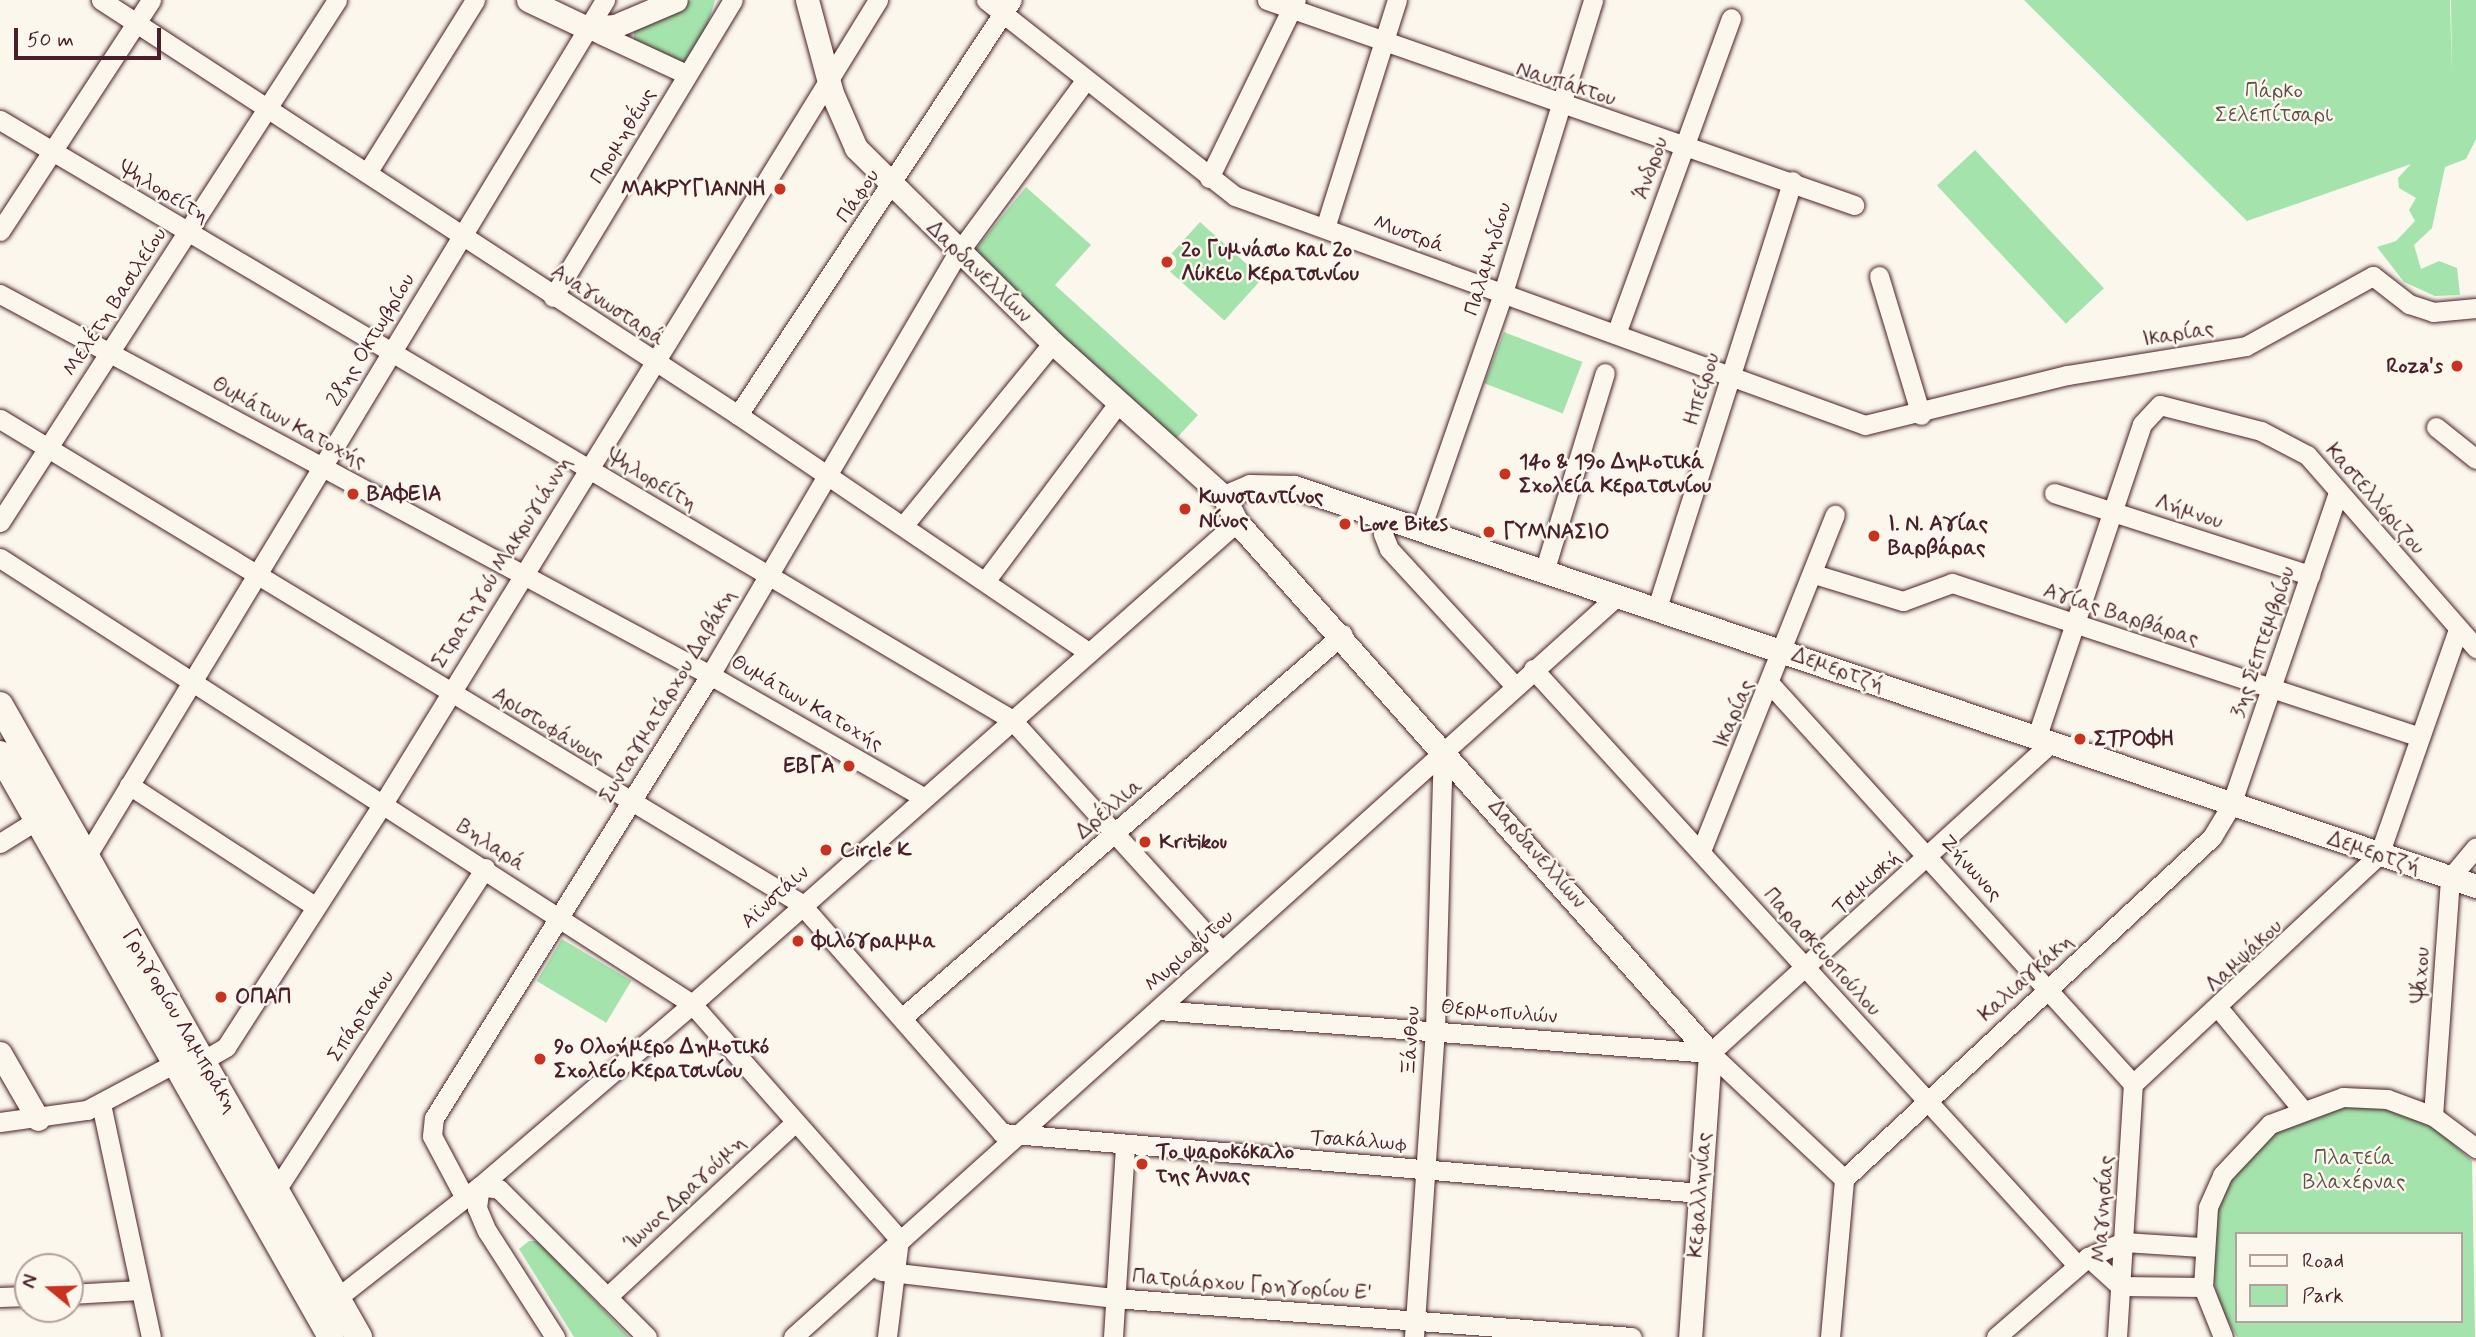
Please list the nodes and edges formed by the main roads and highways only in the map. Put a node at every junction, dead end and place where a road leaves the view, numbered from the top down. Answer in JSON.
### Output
{"nodes":[{"id":1,"x":0,"y":705,"type":"edge"},
{"id":2,"x":0,"y":754,"type":"edge"},
{"id":3,"x":331,"y":1337,"type":"edge"},
{"id":4,"x":359,"y":1337,"type":"edge"}],
"edges":[{"from":1,"to":4,"type":"main road","name":"Γρηγορίου Λαμπράκη"},
{"from":2,"to":3,"type":"main road","name":"Γρηγορίου Λαμπράκη"}]}
